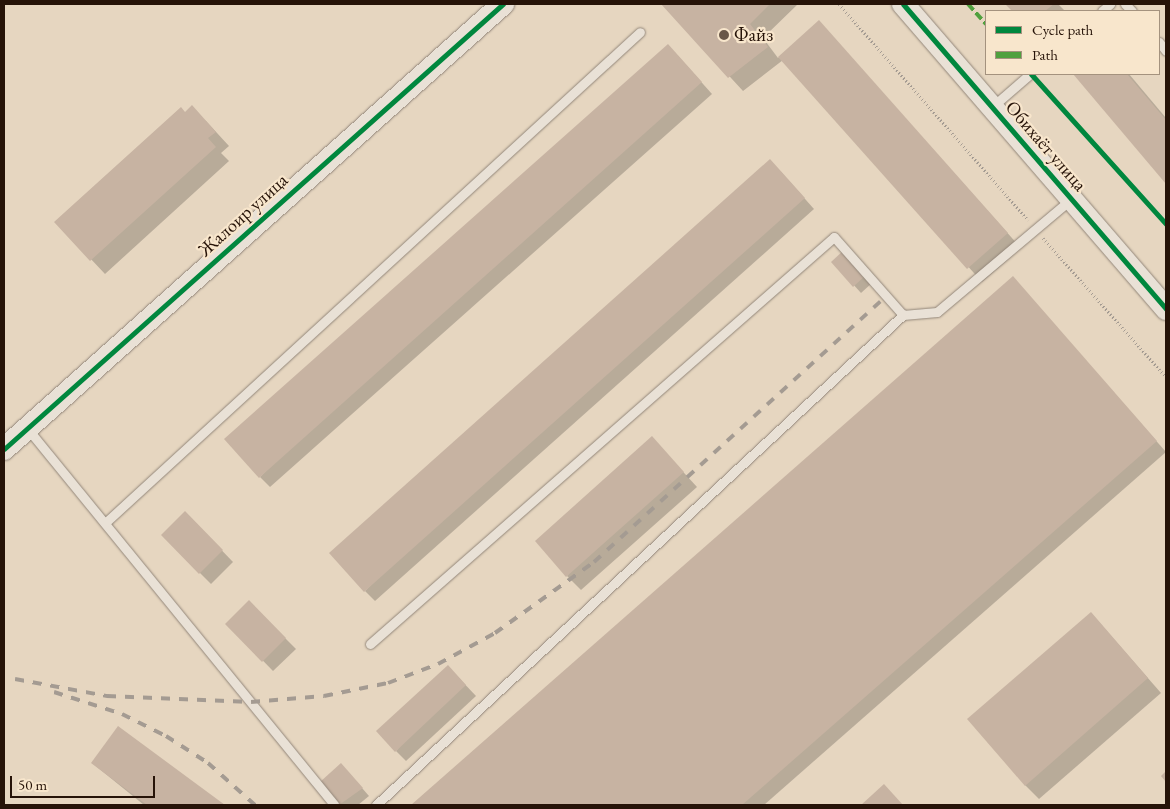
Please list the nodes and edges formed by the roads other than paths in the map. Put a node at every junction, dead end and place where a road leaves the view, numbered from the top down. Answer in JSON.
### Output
{"nodes":[{"id":1,"x":503,"y":4,"type":"edge"},
{"id":2,"x":903,"y":4,"type":"edge"},
{"id":3,"x":640,"y":32,"type":"dead end"},
{"id":4,"x":1029,"y":75,"type":"edge"},
{"id":5,"x":992,"y":107,"type":"junction"},
{"id":6,"x":1072,"y":199,"type":"junction"},
{"id":7,"x":1166,"y":309,"type":"edge"},
{"id":8,"x":903,"y":315,"type":"junction"},
{"id":9,"x":27,"y":428,"type":"junction"},
{"id":10,"x":4,"y":449,"type":"edge"},
{"id":11,"x":105,"y":523,"type":"junction"},
{"id":12,"x":370,"y":644,"type":"dead end"},
{"id":13,"x":334,"y":805,"type":"edge"},
{"id":14,"x":376,"y":805,"type":"edge"}],
"edges":[{"from":1,"to":9,"type":"street","name":"Жалоир улица"},
{"from":2,"to":5,"type":"street","name":"Обихаёт улица"},
{"from":3,"to":11,"type":"lane"},
{"from":4,"to":5,"type":"lane"},
{"from":5,"to":6,"type":"street","name":"Обихаёт улица"},
{"from":6,"to":7,"type":"street","name":"Обихаёт улица"},
{"from":6,"to":8,"type":"lane"},
{"from":8,"to":12,"type":"lane"},
{"from":8,"to":14,"type":"lane"},
{"from":9,"to":10,"type":"street","name":"Жалоир улица"},
{"from":9,"to":11,"type":"lane"},
{"from":11,"to":13,"type":"lane"}]}
